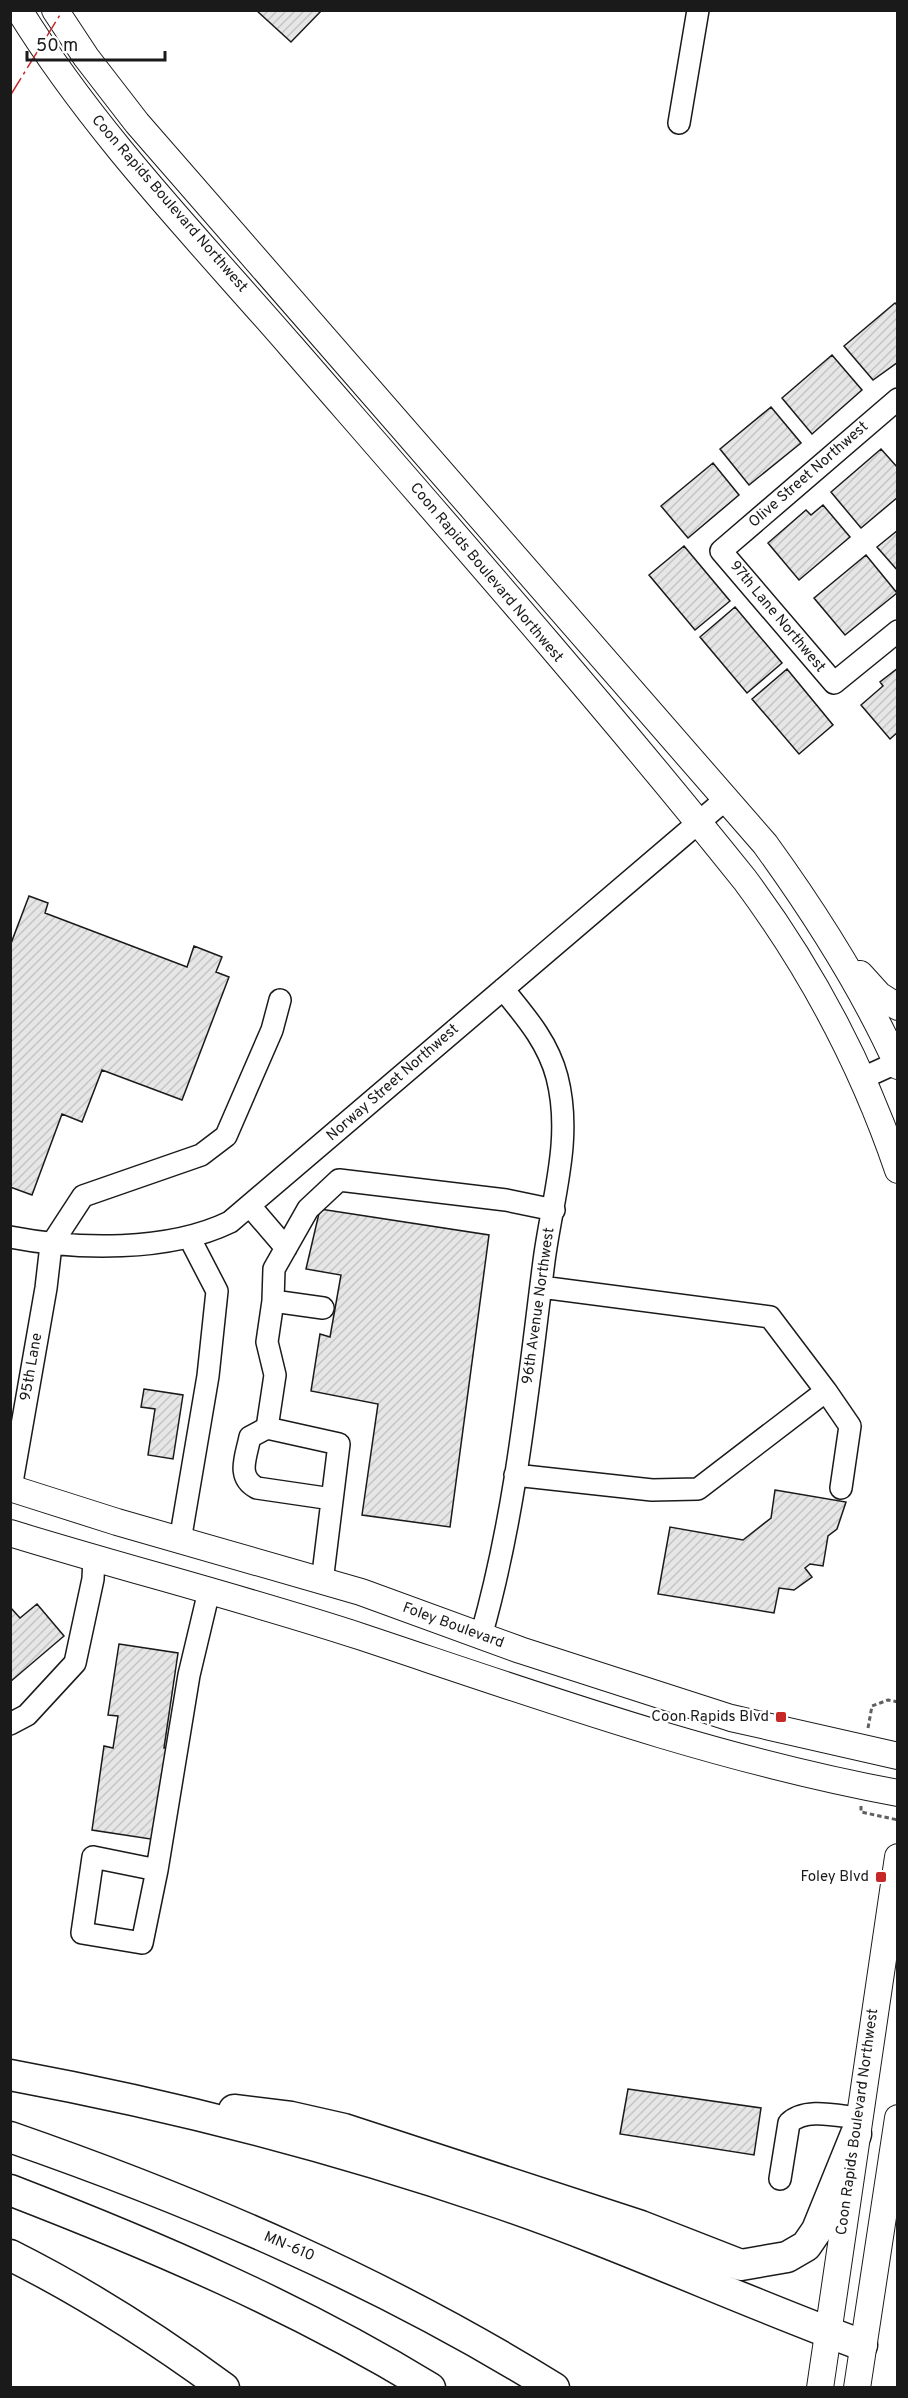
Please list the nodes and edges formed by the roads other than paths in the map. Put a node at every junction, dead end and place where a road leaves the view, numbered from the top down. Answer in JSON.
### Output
{"nodes":[{"id":1,"x":55,"y":10,"type":"edge"},
{"id":2,"x":698,"y":10,"type":"edge"},
{"id":3,"x":24,"y":18,"type":"edge"},
{"id":4,"x":679,"y":123,"type":"dead end"},
{"id":5,"x":897,"y":399,"type":"edge"},
{"id":6,"x":721,"y":551,"type":"joint"},
{"id":7,"x":897,"y":631,"type":"edge"},
{"id":8,"x":726,"y":799,"type":"junction"},
{"id":9,"x":697,"y":822,"type":"junction"},
{"id":10,"x":814,"y":918,"type":"junction"},
{"id":11,"x":503,"y":989,"type":"junction"},
{"id":12,"x":280,"y":1000,"type":"dead end"},
{"id":13,"x":897,"y":1006,"type":"edge"},
{"id":14,"x":897,"y":1063,"type":"edge"},
{"id":15,"x":863,"y":1078,"type":"junction"},
{"id":16,"x":897,"y":1170,"type":"edge"},
{"id":17,"x":250,"y":1206,"type":"junction"},
{"id":18,"x":554,"y":1210,"type":"junction"},
{"id":19,"x":10,"y":1237,"type":"edge"},
{"id":20,"x":189,"y":1237,"type":"junction"},
{"id":21,"x":51,"y":1245,"type":"junction"},
{"id":22,"x":286,"y":1248,"type":"junction"},
{"id":23,"x":541,"y":1287,"type":"junction"},
{"id":24,"x":273,"y":1301,"type":"junction"},
{"id":25,"x":323,"y":1308,"type":"dead end"},
{"id":26,"x":826,"y":1391,"type":"junction"},
{"id":27,"x":267,"y":1428,"type":"junction"},
{"id":28,"x":515,"y":1475,"type":"junction"},
{"id":29,"x":11,"y":1488,"type":"edge"},
{"id":30,"x":841,"y":1488,"type":"dead end"},
{"id":31,"x":332,"y":1499,"type":"junction"},
{"id":32,"x":10,"y":1533,"type":"edge"},
{"id":33,"x":180,"y":1541,"type":"junction"},
{"id":34,"x":94,"y":1557,"type":"junction"},
{"id":35,"x":322,"y":1582,"type":"junction"},
{"id":36,"x":209,"y":1591,"type":"junction"},
{"id":37,"x":481,"y":1636,"type":"junction"},
{"id":38,"x":10,"y":1724,"type":"edge"},
{"id":39,"x":897,"y":1756,"type":"edge"},
{"id":40,"x":897,"y":1793,"type":"edge"},
{"id":41,"x":897,"y":1857,"type":"edge"},
{"id":42,"x":157,"y":1870,"type":"junction"},
{"id":43,"x":10,"y":2075,"type":"edge"},
{"id":44,"x":115,"y":2094,"type":"junction"},
{"id":45,"x":897,"y":2118,"type":"edge"},
{"id":46,"x":858,"y":2126,"type":"junction"},
{"id":47,"x":10,"y":2137,"type":"edge"},
{"id":48,"x":896,"y":2145,"type":"edge"},
{"id":49,"x":780,"y":2179,"type":"dead end"},
{"id":50,"x":10,"y":2190,"type":"edge"},
{"id":51,"x":10,"y":2255,"type":"edge"},
{"id":52,"x":828,"y":2332,"type":"junction"},
{"id":53,"x":862,"y":2345,"type":"junction"},
{"id":54,"x":224,"y":2388,"type":"edge"},
{"id":55,"x":430,"y":2388,"type":"edge"},
{"id":56,"x":554,"y":2388,"type":"edge"},
{"id":57,"x":820,"y":2388,"type":"edge"},
{"id":58,"x":857,"y":2388,"type":"edge"}],
"edges":[{"from":1,"to":8,"type":"main road","name":"Coon Rapids Boulevard Northwest"},
{"from":2,"to":4,"type":"street"},
{"from":3,"to":9,"type":"main road","name":"Coon Rapids Boulevard Northwest"},
{"from":5,"to":6,"type":"street","name":"Olive Street Northwest"},
{"from":6,"to":7,"type":"street","name":"97th Lane Northwest"},
{"from":8,"to":9,"type":"street","name":"Norway Street Northwest"},
{"from":8,"to":10,"type":"main road","name":"Coon Rapids Boulevard Northwest"},
{"from":9,"to":11,"type":"street","name":"Norway Street Northwest"},
{"from":9,"to":15,"type":"main road","name":"Coon Rapids Boulevard Northwest"},
{"from":10,"to":13,"type":"main road"},
{"from":10,"to":14,"type":"main road","name":"Coon Rapids Boulevard Northwest"},
{"from":11,"to":17,"type":"street","name":"Norway Street Northwest"},
{"from":11,"to":18,"type":"street","name":"96th Avenue Northwest"},
{"from":12,"to":21,"type":"street"},
{"from":14,"to":15,"type":"street"},
{"from":15,"to":16,"type":"main road","name":"Coon Rapids Boulevard Northwest"},
{"from":17,"to":20,"type":"street","name":"Norway Street Northwest"},
{"from":17,"to":22,"type":"street"},
{"from":18,"to":22,"type":"street"},
{"from":18,"to":23,"type":"street","name":"96th Avenue Northwest"},
{"from":19,"to":21,"type":"street","name":"Norway Street Northwest"},
{"from":20,"to":21,"type":"street","name":"Norway Street Northwest"},
{"from":20,"to":33,"type":"street"},
{"from":21,"to":29,"type":"street","name":"95th Lane"},
{"from":22,"to":24,"type":"street"},
{"from":23,"to":26,"type":"street"},
{"from":23,"to":28,"type":"street","name":"96th Avenue Northwest"},
{"from":24,"to":25,"type":"street"},
{"from":24,"to":27,"type":"street"},
{"from":26,"to":28,"type":"street"},
{"from":26,"to":30,"type":"street"},
{"from":27,"to":31,"type":"street"},
{"from":27,"to":31,"type":"street"},
{"from":28,"to":37,"type":"street","name":"96th Avenue Northwest"},
{"from":29,"to":33,"type":"main road","name":"Foley Boulevard"},
{"from":31,"to":35,"type":"street"},
{"from":32,"to":34,"type":"main road"},
{"from":33,"to":35,"type":"main road","name":"Foley Boulevard"},
{"from":34,"to":36,"type":"main road"},
{"from":34,"to":38,"type":"street"},
{"from":35,"to":37,"type":"main road","name":"Foley Boulevard"},
{"from":36,"to":40,"type":"main road"},
{"from":36,"to":42,"type":"street"},
{"from":37,"to":39,"type":"main road","name":"Foley Boulevard"},
{"from":41,"to":46,"type":"main road","name":"Coon Rapids Boulevard Northwest"},
{"from":42,"to":42,"type":"street"},
{"from":43,"to":44,"type":"highway"},
{"from":44,"to":46,"type":"highway"},
{"from":44,"to":52,"type":"highway"},
{"from":45,"to":48,"type":"main road"},
{"from":46,"to":49,"type":"street"},
{"from":46,"to":52,"type":"main road","name":"Coon Rapids Boulevard Northwest"},
{"from":47,"to":56,"type":"highway","name":"MN-610"},
{"from":48,"to":53,"type":"main road"},
{"from":50,"to":55,"type":"highway"},
{"from":51,"to":54,"type":"highway"},
{"from":52,"to":53,"type":"highway"},
{"from":52,"to":57,"type":"main road","name":"Coon Rapids Boulevard Northwest"},
{"from":53,"to":58,"type":"main road"}]}
